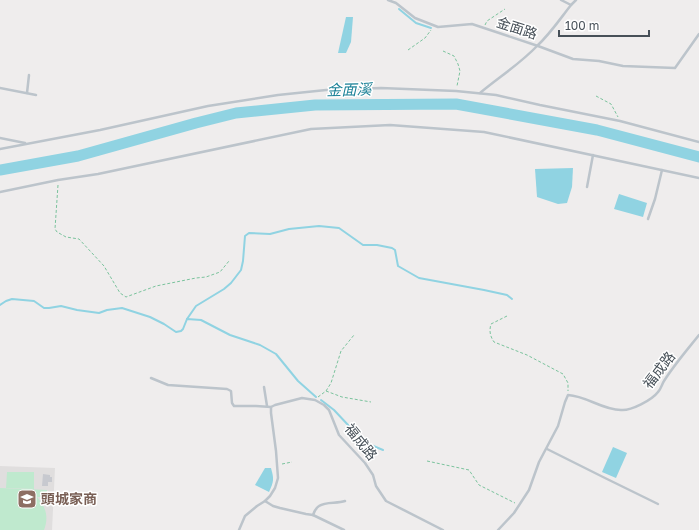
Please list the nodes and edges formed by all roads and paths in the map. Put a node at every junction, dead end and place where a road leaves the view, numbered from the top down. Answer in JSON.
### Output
{"nodes":[{"id":1,"x":388,"y":0,"type":"edge"},
{"id":2,"x":561,"y":0,"type":"edge"},
{"id":3,"x":576,"y":0,"type":"edge"},
{"id":4,"x":571,"y":5,"type":"junction"},
{"id":5,"x":504,"y":9,"type":"dead end"},
{"id":6,"x":434,"y":26,"type":"junction"},
{"id":7,"x":484,"y":28,"type":"junction"},
{"id":8,"x":699,"y":34,"type":"edge"},
{"id":9,"x":538,"y":46,"type":"junction"},
{"id":10,"x":408,"y":50,"type":"dead end"},
{"id":11,"x":443,"y":51,"type":"dead end"},
{"id":12,"x":29,"y":75,"type":"dead end"},
{"id":13,"x":0,"y":88,"type":"edge"},
{"id":14,"x":456,"y":91,"type":"junction"},
{"id":15,"x":27,"y":93,"type":"junction"},
{"id":16,"x":480,"y":93,"type":"junction"},
{"id":17,"x":36,"y":95,"type":"dead end"},
{"id":18,"x":596,"y":96,"type":"dead end"},
{"id":19,"x":620,"y":121,"type":"junction"},
{"id":20,"x":0,"y":138,"type":"edge"},
{"id":21,"x":699,"y":142,"type":"edge"},
{"id":22,"x":27,"y":143,"type":"junction"},
{"id":23,"x":0,"y":149,"type":"edge"},
{"id":24,"x":593,"y":155,"type":"junction"},
{"id":25,"x":662,"y":170,"type":"junction"},
{"id":26,"x":699,"y":178,"type":"edge"},
{"id":27,"x":58,"y":180,"type":"junction"},
{"id":28,"x":587,"y":187,"type":"dead end"},
{"id":29,"x":0,"y":192,"type":"edge"},
{"id":30,"x":648,"y":219,"type":"dead end"},
{"id":31,"x":228,"y":261,"type":"dead end"},
{"id":32,"x":507,"y":316,"type":"dead end"},
{"id":33,"x":354,"y":335,"type":"dead end"},
{"id":34,"x":699,"y":335,"type":"edge"},
{"id":35,"x":150,"y":378,"type":"dead end"},
{"id":36,"x":264,"y":387,"type":"dead end"},
{"id":37,"x":326,"y":391,"type":"junction"},
{"id":38,"x":568,"y":395,"type":"junction"},
{"id":39,"x":315,"y":400,"type":"junction"},
{"id":40,"x":371,"y":402,"type":"dead end"},
{"id":41,"x":267,"y":406,"type":"junction"},
{"id":42,"x":271,"y":407,"type":"junction"},
{"id":43,"x":547,"y":449,"type":"junction"},
{"id":44,"x":427,"y":461,"type":"dead end"},
{"id":45,"x":292,"y":462,"type":"dead end"},
{"id":46,"x":278,"y":465,"type":"junction"},
{"id":47,"x":345,"y":500,"type":"dead end"},
{"id":48,"x":265,"y":501,"type":"junction"},
{"id":49,"x":658,"y":504,"type":"dead end"},
{"id":50,"x":520,"y":505,"type":"junction"},
{"id":51,"x":313,"y":515,"type":"junction"},
{"id":52,"x":239,"y":530,"type":"edge"},
{"id":53,"x":344,"y":530,"type":"edge"},
{"id":54,"x":444,"y":530,"type":"edge"},
{"id":55,"x":498,"y":530,"type":"edge"}],
"edges":[{"from":1,"to":6,"type":"lane","name":"金面路"},
{"from":2,"to":4,"type":"lane"},
{"from":3,"to":4,"type":"lane"},
{"from":4,"to":9,"type":"lane"},
{"from":5,"to":7,"type":"path"},
{"from":6,"to":7,"type":"lane","name":"金面路"},
{"from":6,"to":10,"type":"path"},
{"from":7,"to":9,"type":"lane","name":"金面路"},
{"from":8,"to":9,"type":"lane","name":"金面路"},
{"from":9,"to":16,"type":"lane"},
{"from":11,"to":14,"type":"path"},
{"from":12,"to":15,"type":"lane"},
{"from":13,"to":15,"type":"lane"},
{"from":14,"to":16,"type":"lane"},
{"from":14,"to":22,"type":"lane"},
{"from":15,"to":17,"type":"lane"},
{"from":16,"to":19,"type":"lane"},
{"from":18,"to":19,"type":"path"},
{"from":19,"to":21,"type":"lane"},
{"from":20,"to":22,"type":"lane"},
{"from":22,"to":23,"type":"lane"},
{"from":24,"to":25,"type":"lane"},
{"from":24,"to":27,"type":"lane"},
{"from":24,"to":28,"type":"lane"},
{"from":25,"to":26,"type":"lane"},
{"from":25,"to":30,"type":"lane"},
{"from":27,"to":29,"type":"lane"},
{"from":27,"to":31,"type":"path"},
{"from":32,"to":38,"type":"path"},
{"from":33,"to":37,"type":"path"},
{"from":34,"to":38,"type":"lane","name":"福成路"},
{"from":35,"to":41,"type":"lane"},
{"from":36,"to":41,"type":"lane"},
{"from":37,"to":39,"type":"path"},
{"from":37,"to":40,"type":"path"},
{"from":38,"to":43,"type":"lane"},
{"from":39,"to":42,"type":"lane"},
{"from":39,"to":54,"type":"lane","name":"福成路"},
{"from":41,"to":42,"type":"lane"},
{"from":42,"to":46,"type":"lane"},
{"from":43,"to":49,"type":"lane"},
{"from":43,"to":50,"type":"lane"},
{"from":44,"to":50,"type":"path"},
{"from":45,"to":46,"type":"path"},
{"from":46,"to":48,"type":"lane"},
{"from":47,"to":51,"type":"lane"},
{"from":48,"to":51,"type":"lane"},
{"from":48,"to":52,"type":"lane"},
{"from":50,"to":55,"type":"lane"},
{"from":51,"to":53,"type":"lane"}]}
